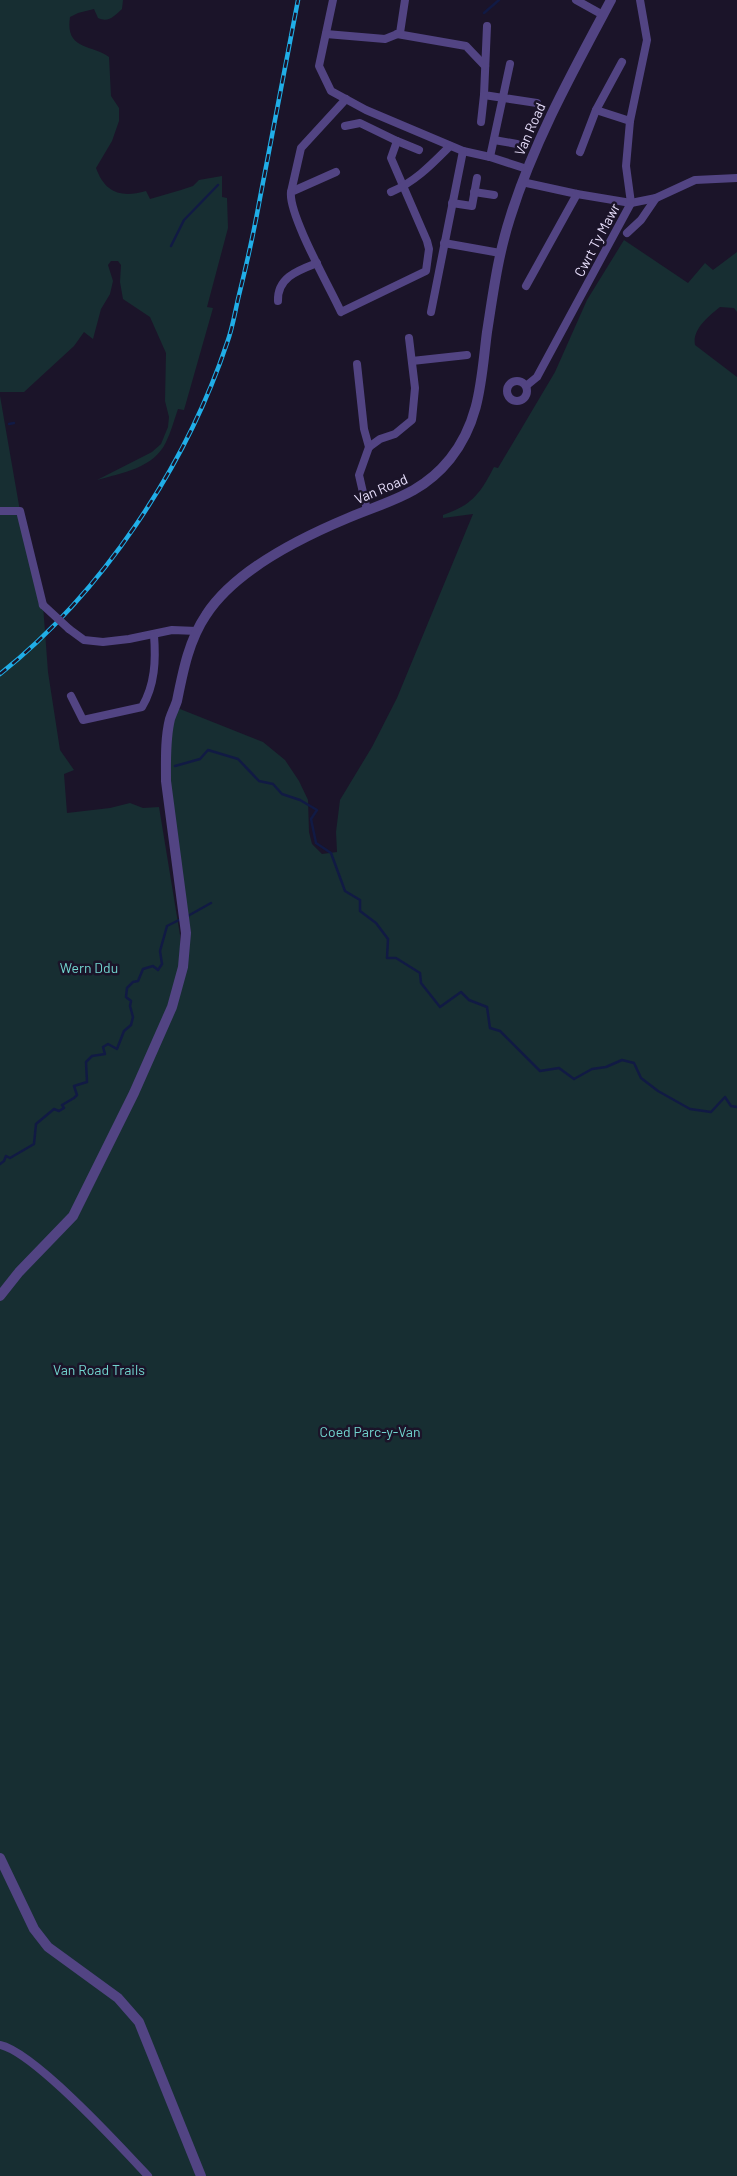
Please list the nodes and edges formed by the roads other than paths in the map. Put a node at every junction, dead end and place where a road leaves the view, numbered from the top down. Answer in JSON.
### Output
{"nodes":[{"id":1,"x":333,"y":0,"type":"edge"},
{"id":2,"x":405,"y":0,"type":"edge"},
{"id":3,"x":576,"y":0,"type":"edge"},
{"id":4,"x":611,"y":0,"type":"edge"},
{"id":5,"x":640,"y":0,"type":"edge"},
{"id":6,"x":603,"y":15,"type":"junction"},
{"id":7,"x":487,"y":26,"type":"dead end"},
{"id":8,"x":326,"y":34,"type":"junction"},
{"id":9,"x":397,"y":34,"type":"junction"},
{"id":10,"x":622,"y":62,"type":"dead end"},
{"id":11,"x":510,"y":64,"type":"dead end"},
{"id":12,"x":485,"y":66,"type":"junction"},
{"id":13,"x":484,"y":95,"type":"junction"},
{"id":14,"x":503,"y":98,"type":"junction"},
{"id":15,"x":346,"y":99,"type":"junction"},
{"id":16,"x":537,"y":103,"type":"dead end"},
{"id":17,"x":596,"y":110,"type":"junction"},
{"id":18,"x":630,"y":121,"type":"junction"},
{"id":19,"x":481,"y":122,"type":"dead end"},
{"id":20,"x":345,"y":126,"type":"dead end"},
{"id":21,"x":494,"y":140,"type":"junction"},
{"id":22,"x":397,"y":141,"type":"junction"},
{"id":23,"x":517,"y":144,"type":"dead end"},
{"id":24,"x":450,"y":146,"type":"junction"},
{"id":25,"x":418,"y":150,"type":"dead end"},
{"id":26,"x":463,"y":151,"type":"junction"},
{"id":27,"x":580,"y":152,"type":"dead end"},
{"id":28,"x":490,"y":157,"type":"junction"},
{"id":29,"x":527,"y":169,"type":"junction"},
{"id":30,"x":336,"y":172,"type":"dead end"},
{"id":31,"x":477,"y":178,"type":"dead end"},
{"id":32,"x":737,"y":178,"type":"edge"},
{"id":33,"x":522,"y":182,"type":"junction"},
{"id":34,"x":402,"y":187,"type":"junction"},
{"id":35,"x":291,"y":192,"type":"junction"},
{"id":36,"x":391,"y":192,"type":"dead end"},
{"id":37,"x":474,"y":192,"type":"junction"},
{"id":38,"x":577,"y":194,"type":"junction"},
{"id":39,"x":494,"y":195,"type":"dead end"},
{"id":40,"x":656,"y":198,"type":"junction"},
{"id":41,"x":631,"y":202,"type":"junction"},
{"id":42,"x":452,"y":203,"type":"junction"},
{"id":43,"x":627,"y":233,"type":"dead end"},
{"id":44,"x":444,"y":243,"type":"junction"},
{"id":45,"x":500,"y":253,"type":"junction"},
{"id":46,"x":317,"y":263,"type":"junction"},
{"id":47,"x":526,"y":286,"type":"dead end"},
{"id":48,"x":278,"y":301,"type":"dead end"},
{"id":49,"x":431,"y":312,"type":"dead end"},
{"id":50,"x":409,"y":338,"type":"dead end"},
{"id":51,"x":467,"y":355,"type":"dead end"},
{"id":52,"x":412,"y":361,"type":"junction"},
{"id":53,"x":357,"y":364,"type":"dead end"},
{"id":54,"x":526,"y":386,"type":"dead end"},
{"id":55,"x":368,"y":447,"type":"junction"},
{"id":56,"x":0,"y":510,"type":"edge"},
{"id":57,"x":367,"y":510,"type":"junction"},
{"id":58,"x":197,"y":631,"type":"junction"},
{"id":59,"x":154,"y":635,"type":"junction"},
{"id":60,"x":71,"y":696,"type":"dead end"},
{"id":61,"x":0,"y":1296,"type":"edge"},
{"id":62,"x":0,"y":1858,"type":"edge"},
{"id":63,"x":0,"y":2045,"type":"edge"},
{"id":64,"x":148,"y":2176,"type":"edge"},
{"id":65,"x":201,"y":2176,"type":"edge"}],
"edges":[{"from":1,"to":8,"type":"street"},
{"from":2,"to":9,"type":"street"},
{"from":3,"to":6,"type":"street"},
{"from":4,"to":6,"type":"street","name":"Van Road"},
{"from":5,"to":18,"type":"street","name":"Cwrt Ty Mawr"},
{"from":6,"to":29,"type":"street","name":"Van Road"},
{"from":7,"to":12,"type":"street"},
{"from":8,"to":9,"type":"street"},
{"from":8,"to":15,"type":"street"},
{"from":9,"to":12,"type":"street"},
{"from":10,"to":17,"type":"street"},
{"from":11,"to":14,"type":"street"},
{"from":12,"to":13,"type":"street"},
{"from":13,"to":14,"type":"street"},
{"from":13,"to":19,"type":"street"},
{"from":14,"to":16,"type":"street"},
{"from":14,"to":21,"type":"street"},
{"from":15,"to":24,"type":"street"},
{"from":15,"to":35,"type":"street"},
{"from":17,"to":18,"type":"street"},
{"from":17,"to":27,"type":"street"},
{"from":18,"to":41,"type":"street","name":"Cwrt Ty Mawr"},
{"from":20,"to":22,"type":"street"},
{"from":21,"to":23,"type":"street"},
{"from":21,"to":28,"type":"street"},
{"from":22,"to":25,"type":"street"},
{"from":22,"to":34,"type":"street"},
{"from":24,"to":26,"type":"street"},
{"from":24,"to":34,"type":"street"},
{"from":26,"to":28,"type":"street"},
{"from":26,"to":42,"type":"street"},
{"from":28,"to":29,"type":"street"},
{"from":29,"to":33,"type":"street","name":"Van Road"},
{"from":30,"to":35,"type":"street"},
{"from":31,"to":37,"type":"street"},
{"from":32,"to":40,"type":"street"},
{"from":33,"to":38,"type":"street"},
{"from":33,"to":45,"type":"street","name":"Van Road"},
{"from":34,"to":36,"type":"street"},
{"from":34,"to":46,"type":"street"},
{"from":35,"to":46,"type":"street"},
{"from":37,"to":39,"type":"street"},
{"from":37,"to":42,"type":"street"},
{"from":38,"to":41,"type":"street"},
{"from":38,"to":47,"type":"street"},
{"from":40,"to":41,"type":"street"},
{"from":40,"to":43,"type":"street"},
{"from":41,"to":54,"type":"street","name":"Cwrt Ty Mawr"},
{"from":42,"to":44,"type":"street"},
{"from":44,"to":45,"type":"street"},
{"from":44,"to":49,"type":"street"},
{"from":45,"to":57,"type":"street","name":"Van Road"},
{"from":46,"to":48,"type":"street"},
{"from":50,"to":52,"type":"street"},
{"from":51,"to":52,"type":"street"},
{"from":52,"to":55,"type":"street"},
{"from":53,"to":55,"type":"street"},
{"from":55,"to":57,"type":"street"},
{"from":56,"to":59,"type":"street","bridge":true},
{"from":57,"to":58,"type":"street","name":"Van Road"},
{"from":58,"to":59,"type":"street"},
{"from":58,"to":61,"type":"street","name":"Van Road"},
{"from":59,"to":60,"type":"street"},
{"from":62,"to":65,"type":"street"},
{"from":63,"to":64,"type":"street"}]}
